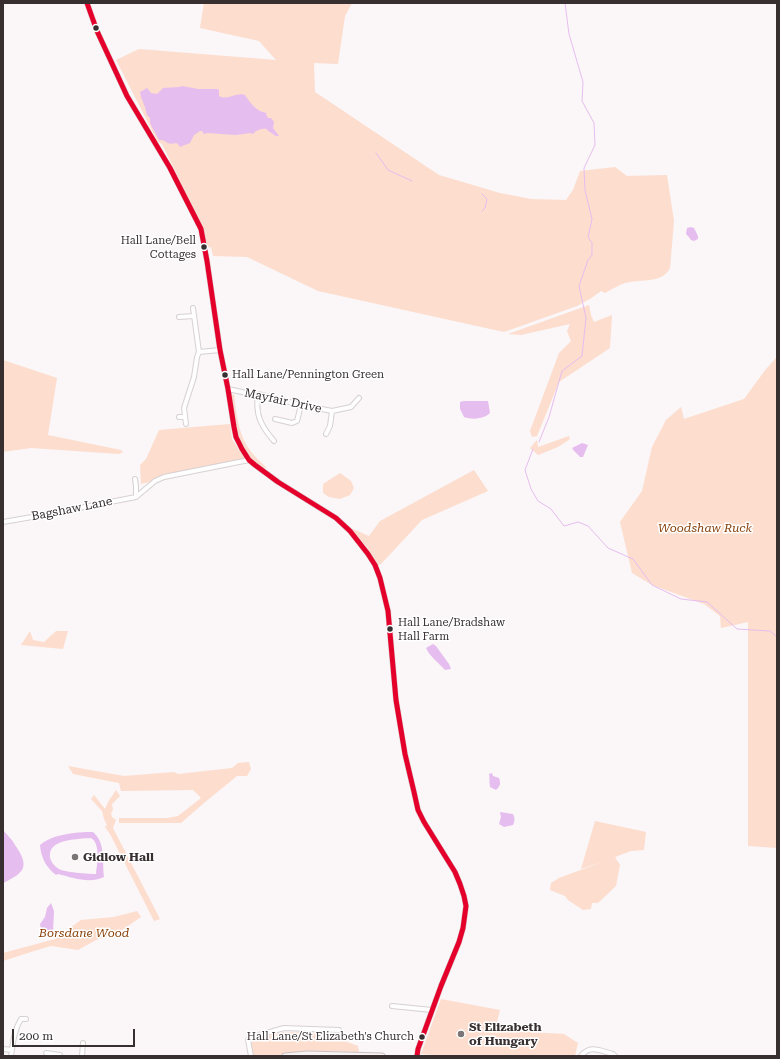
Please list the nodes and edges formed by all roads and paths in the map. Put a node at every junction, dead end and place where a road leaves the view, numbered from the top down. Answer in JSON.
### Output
{"nodes":[{"id":1,"x":87,"y":3,"type":"edge"},
{"id":2,"x":193,"y":308,"type":"dead end"},
{"id":3,"x":194,"y":316,"type":"junction"},
{"id":4,"x":179,"y":317,"type":"dead end"},
{"id":5,"x":220,"y":350,"type":"junction"},
{"id":6,"x":199,"y":352,"type":"junction"},
{"id":7,"x":228,"y":389,"type":"junction"},
{"id":8,"x":258,"y":394,"type":"junction"},
{"id":9,"x":359,"y":398,"type":"dead end"},
{"id":10,"x":301,"y":405,"type":"junction"},
{"id":11,"x":332,"y":411,"type":"junction"},
{"id":12,"x":179,"y":417,"type":"dead end"},
{"id":13,"x":185,"y":417,"type":"junction"},
{"id":14,"x":275,"y":419,"type":"dead end"},
{"id":15,"x":186,"y":424,"type":"dead end"},
{"id":16,"x":326,"y":434,"type":"dead end"},
{"id":17,"x":274,"y":441,"type":"dead end"},
{"id":18,"x":249,"y":460,"type":"junction"},
{"id":19,"x":135,"y":479,"type":"dead end"},
{"id":20,"x":137,"y":495,"type":"junction"},
{"id":21,"x":3,"y":522,"type":"edge"},
{"id":22,"x":392,"y":1006,"type":"dead end"},
{"id":23,"x":432,"y":1010,"type":"junction"},
{"id":24,"x":26,"y":1019,"type":"dead end"},
{"id":25,"x":340,"y":1030,"type":"dead end"},
{"id":26,"x":83,"y":1043,"type":"dead end"},
{"id":27,"x":3,"y":1049,"type":"edge"},
{"id":28,"x":12,"y":1050,"type":"junction"},
{"id":29,"x":48,"y":1054,"type":"edge"},
{"id":30,"x":60,"y":1055,"type":"dead end"},
{"id":31,"x":299,"y":1055,"type":"edge"},
{"id":32,"x":11,"y":1056,"type":"edge"},
{"id":33,"x":82,"y":1056,"type":"edge"},
{"id":34,"x":251,"y":1056,"type":"edge"},
{"id":35,"x":285,"y":1056,"type":"edge"},
{"id":36,"x":382,"y":1056,"type":"edge"},
{"id":37,"x":417,"y":1056,"type":"edge"},
{"id":38,"x":581,"y":1056,"type":"edge"},
{"id":39,"x":615,"y":1056,"type":"edge"}],
"edges":[{"from":1,"to":5,"type":"street"},
{"from":2,"to":3,"type":"street"},
{"from":3,"to":4,"type":"street"},
{"from":3,"to":6,"type":"street"},
{"from":5,"to":6,"type":"street"},
{"from":5,"to":7,"type":"street"},
{"from":6,"to":13,"type":"street"},
{"from":7,"to":8,"type":"street","name":"Mayfair Drive"},
{"from":7,"to":18,"type":"street"},
{"from":8,"to":10,"type":"street","name":"Mayfair Drive"},
{"from":8,"to":17,"type":"street"},
{"from":9,"to":11,"type":"street","name":"Mayfair Drive"},
{"from":10,"to":11,"type":"street","name":"Mayfair Drive"},
{"from":10,"to":14,"type":"street"},
{"from":11,"to":16,"type":"street"},
{"from":12,"to":13,"type":"street"},
{"from":13,"to":15,"type":"street"},
{"from":18,"to":20,"type":"street"},
{"from":18,"to":23,"type":"street"},
{"from":19,"to":20,"type":"street"},
{"from":20,"to":21,"type":"street","name":"Bagshaw Lane"},
{"from":22,"to":23,"type":"street"},
{"from":23,"to":37,"type":"street"},
{"from":24,"to":28,"type":"street"},
{"from":25,"to":34,"type":"street"},
{"from":26,"to":33,"type":"street"},
{"from":27,"to":28,"type":"street"},
{"from":28,"to":32,"type":"street"},
{"from":29,"to":30,"type":"street"},
{"from":31,"to":35,"type":"main road"},
{"from":31,"to":36,"type":"main road"},
{"from":38,"to":39,"type":"street"}]}
